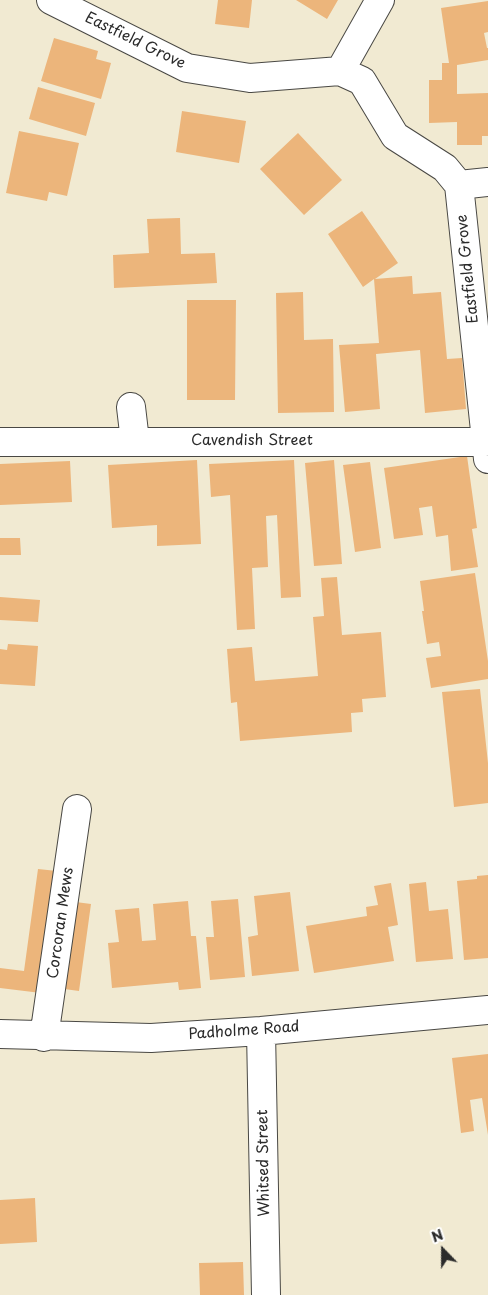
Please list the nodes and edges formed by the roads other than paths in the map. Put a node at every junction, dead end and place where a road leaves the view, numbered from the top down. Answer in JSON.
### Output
{"nodes":[{"id":1,"x":51,"y":0,"type":"edge"},
{"id":2,"x":380,"y":0,"type":"edge"},
{"id":3,"x":340,"y":71,"type":"junction"},
{"id":4,"x":488,"y":182,"type":"edge"},
{"id":5,"x":459,"y":185,"type":"junction"},
{"id":6,"x":130,"y":407,"type":"dead end"},
{"id":7,"x":135,"y":441,"type":"junction"},
{"id":8,"x":0,"y":442,"type":"edge"},
{"id":9,"x":487,"y":451,"type":"edge"},
{"id":10,"x":77,"y":809,"type":"dead end"},
{"id":11,"x":488,"y":1010,"type":"edge"},
{"id":12,"x":261,"y":1031,"type":"junction"},
{"id":13,"x":0,"y":1034,"type":"edge"},
{"id":14,"x":44,"y":1037,"type":"junction"},
{"id":15,"x":266,"y":1295,"type":"edge"}],
"edges":[{"from":1,"to":3,"type":"street","name":"Eastfield Grove"},
{"from":2,"to":3,"type":"street"},
{"from":3,"to":5,"type":"street","name":"Eastfield Grove"},
{"from":4,"to":5,"type":"street"},
{"from":5,"to":9,"type":"street","name":"Eastfield Grove"},
{"from":6,"to":7,"type":"street"},
{"from":7,"to":8,"type":"street","name":"Cavendish Street"},
{"from":7,"to":9,"type":"street","name":"Cavendish Street"},
{"from":10,"to":14,"type":"street","name":"Corcoran Mews"},
{"from":11,"to":12,"type":"street","name":"Padholme Road"},
{"from":12,"to":14,"type":"street","name":"Padholme Road"},
{"from":12,"to":15,"type":"street","name":"Whitsed Street"},
{"from":13,"to":14,"type":"street","name":"Padholme Road"}]}
